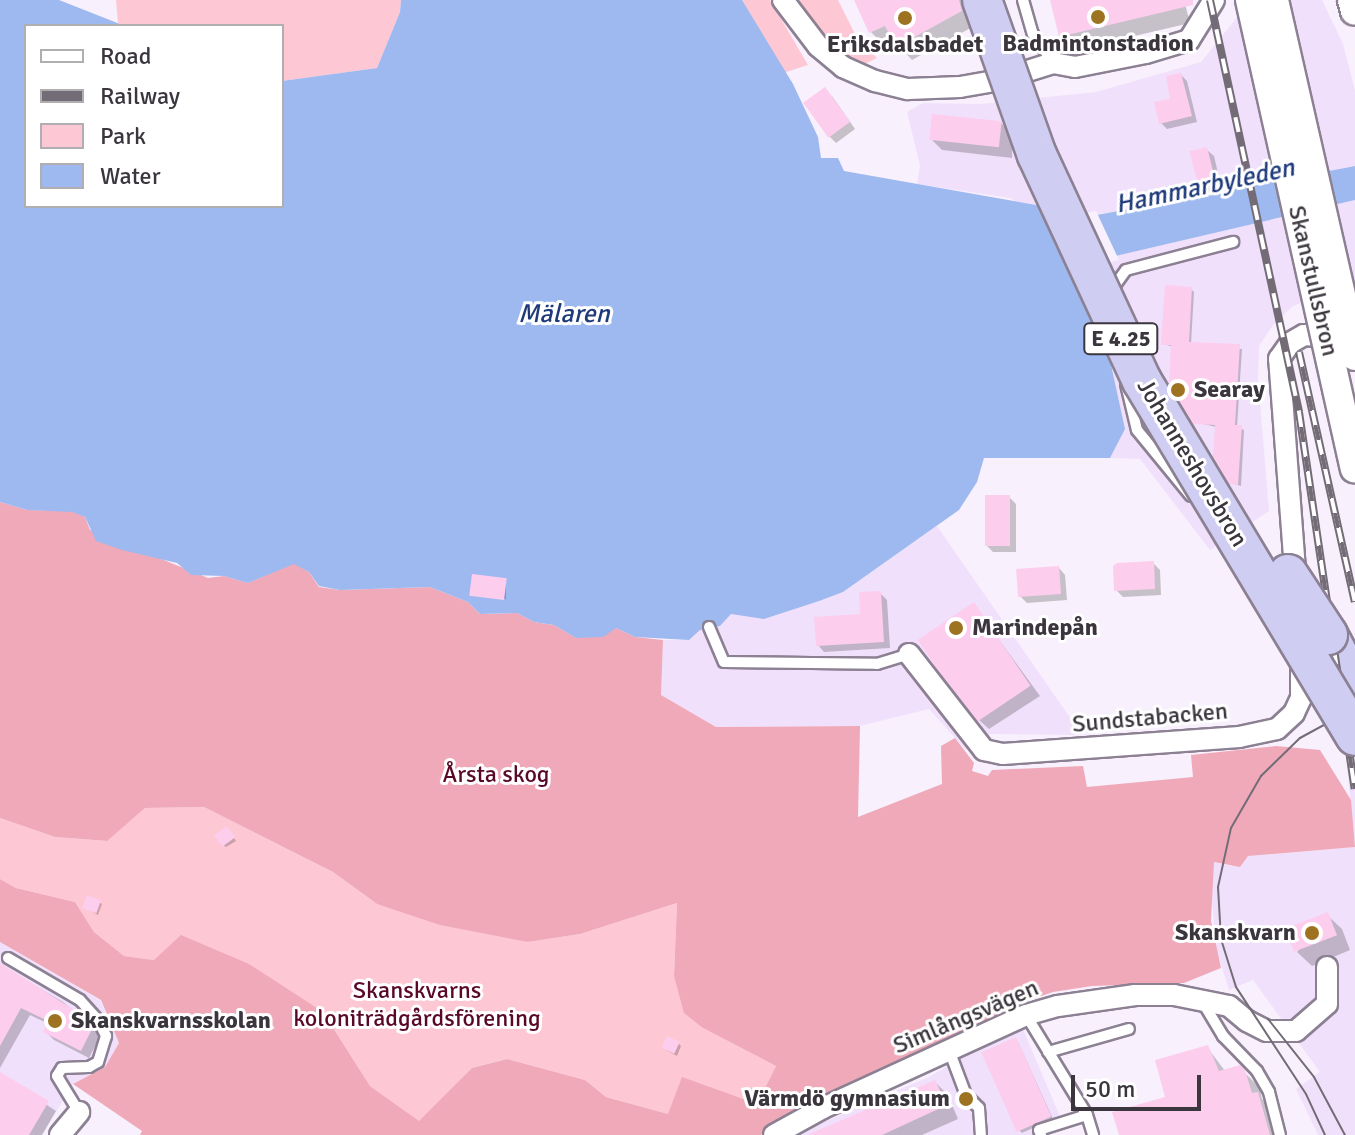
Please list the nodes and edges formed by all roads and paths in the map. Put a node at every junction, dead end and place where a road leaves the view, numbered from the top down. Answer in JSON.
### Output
{"nodes":[{"id":1,"x":783,"y":0,"type":"edge"},
{"id":2,"x":982,"y":0,"type":"edge"},
{"id":3,"x":1005,"y":0,"type":"edge"},
{"id":4,"x":1023,"y":0,"type":"edge"},
{"id":5,"x":1214,"y":0,"type":"edge"},
{"id":6,"x":1250,"y":0,"type":"edge"},
{"id":7,"x":1274,"y":0,"type":"edge"},
{"id":8,"x":1352,"y":0,"type":"edge"},
{"id":9,"x":1355,"y":11,"type":"edge"},
{"id":10,"x":1053,"y":63,"type":"junction"},
{"id":11,"x":1233,"y":242,"type":"dead end"},
{"id":12,"x":1352,"y":345,"type":"edge"},
{"id":13,"x":1355,"y":468,"type":"edge"},
{"id":14,"x":1191,"y":497,"type":"joint"},
{"id":15,"x":1295,"y":573,"type":"junction"},
{"id":16,"x":709,"y":627,"type":"dead end"},
{"id":17,"x":1318,"y":645,"type":"junction"},
{"id":18,"x":909,"y":654,"type":"joint"},
{"id":19,"x":1355,"y":670,"type":"edge"},
{"id":20,"x":1355,"y":686,"type":"edge"},
{"id":21,"x":1355,"y":736,"type":"edge"},
{"id":22,"x":1355,"y":757,"type":"edge"},
{"id":23,"x":8,"y":958,"type":"dead end"},
{"id":24,"x":1327,"y":967,"type":"dead end"},
{"id":25,"x":1202,"y":1001,"type":"junction"},
{"id":26,"x":1026,"y":1015,"type":"junction"},
{"id":27,"x":1129,"y":1029,"type":"dead end"},
{"id":28,"x":949,"y":1050,"type":"junction"},
{"id":29,"x":1048,"y":1052,"type":"junction"},
{"id":30,"x":79,"y":1112,"type":"joint"},
{"id":31,"x":1087,"y":1115,"type":"junction"},
{"id":32,"x":60,"y":1135,"type":"edge"},
{"id":33,"x":774,"y":1135,"type":"edge"},
{"id":34,"x":981,"y":1135,"type":"edge"},
{"id":35,"x":1041,"y":1135,"type":"edge"},
{"id":36,"x":1093,"y":1135,"type":"edge"},
{"id":37,"x":1280,"y":1135,"type":"edge"}],
"edges":[{"from":1,"to":10,"type":"street"},
{"from":2,"to":17,"type":"highway","name":"Johanneshovsbron","number":"E 4.25","bridge":true},
{"from":3,"to":17,"type":"highway","name":"Johanneshovsbron","number":"E 4.25","bridge":true},
{"from":4,"to":10,"type":"lane"},
{"from":5,"to":10,"type":"street"},
{"from":6,"to":13,"type":"main road","name":"Skanstullsbron","bridge":true},
{"from":7,"to":12,"type":"main road","name":"Skanstullsbron","bridge":true},
{"from":8,"to":9,"type":"main road"},
{"from":11,"to":14,"type":"lane"},
{"from":12,"to":15,"type":"street","name":"Sundstabacken"},
{"from":14,"to":15,"type":"street"},
{"from":15,"to":18,"type":"street","name":"Sundstabacken"},
{"from":16,"to":18,"type":"lane"},
{"from":17,"to":19,"type":"highway"},
{"from":17,"to":20,"type":"highway","name":"Johanneshovsbron","number":"E 4.25"},
{"from":17,"to":21,"type":"highway","name":"Johanneshovsbron","number":"E 4.25","bridge":true},
{"from":17,"to":22,"type":"highway","bridge":true},
{"from":23,"to":30,"type":"lane"},
{"from":24,"to":25,"type":"street","name":"Simlångsvägen"},
{"from":25,"to":26,"type":"street","name":"Simlångsvägen"},
{"from":25,"to":37,"type":"lane"},
{"from":26,"to":28,"type":"street","name":"Simlångsvägen"},
{"from":26,"to":29,"type":"lane"},
{"from":27,"to":29,"type":"lane"},
{"from":28,"to":33,"type":"street","name":"Simlångsvägen"},
{"from":28,"to":34,"type":"lane"},
{"from":29,"to":31,"type":"lane"},
{"from":30,"to":32,"type":"street"},
{"from":31,"to":35,"type":"lane"},
{"from":31,"to":36,"type":"lane"}]}
